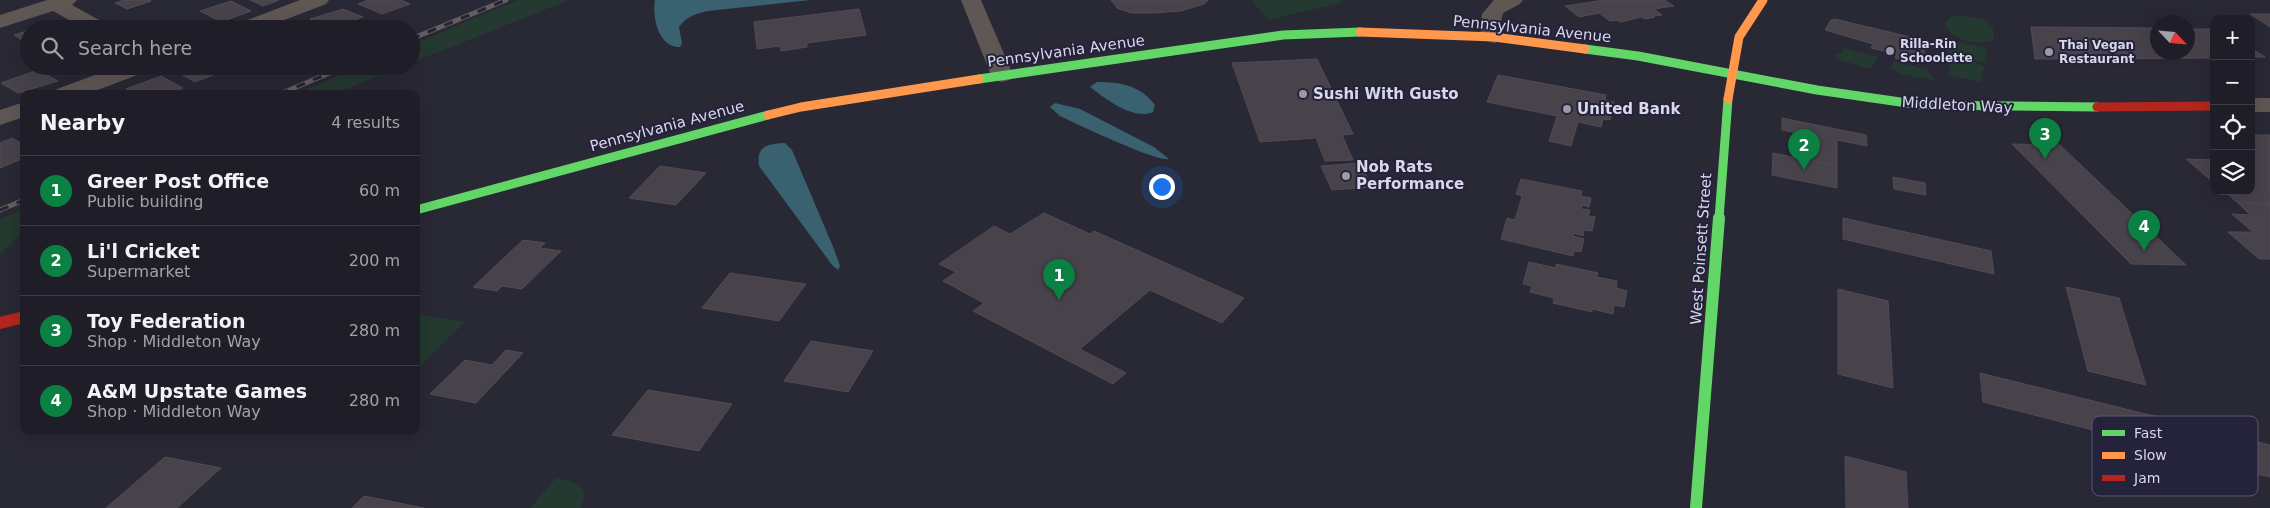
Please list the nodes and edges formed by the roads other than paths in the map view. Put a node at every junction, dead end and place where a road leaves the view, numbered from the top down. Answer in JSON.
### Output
{"nodes":[{"id":1,"x":319,"y":0,"type":"edge"},
{"id":2,"x":971,"y":0,"type":"edge"},
{"id":3,"x":1513,"y":0,"type":"edge"},
{"id":4,"x":1763,"y":0,"type":"edge"},
{"id":5,"x":61,"y":2,"type":"edge"},
{"id":6,"x":88,"y":20,"type":"edge"},
{"id":7,"x":265,"y":20,"type":"edge"},
{"id":8,"x":0,"y":22,"type":"edge"},
{"id":9,"x":1494,"y":37,"type":"junction"},
{"id":10,"x":1732,"y":73,"type":"junction"},
{"id":11,"x":116,"y":75,"type":"edge"},
{"id":12,"x":1002,"y":75,"type":"junction"},
{"id":13,"x":76,"y":90,"type":"edge"},
{"id":14,"x":2255,"y":105,"type":"edge"},
{"id":15,"x":2270,"y":105,"type":"edge"},
{"id":16,"x":2210,"y":106,"type":"edge"},
{"id":17,"x":20,"y":110,"type":"edge"},
{"id":18,"x":0,"y":118,"type":"edge"},
{"id":19,"x":420,"y":209,"type":"edge"},
{"id":20,"x":20,"y":318,"type":"edge"},
{"id":21,"x":0,"y":323,"type":"edge"},
{"id":22,"x":1696,"y":508,"type":"edge"}],
"edges":[{"from":1,"to":7,"type":"street"},
{"from":2,"to":12,"type":"street"},
{"from":3,"to":9,"type":"street"},
{"from":4,"to":10,"type":"street","name":"West Poinsett Street"},
{"from":5,"to":6,"type":"street"},
{"from":5,"to":8,"type":"street"},
{"from":9,"to":10,"type":"street","name":"Pennsylvania Avenue"},
{"from":9,"to":12,"type":"street","name":"Pennsylvania Avenue"},
{"from":10,"to":16,"type":"street","name":"Middleton Way"},
{"from":10,"to":22,"type":"street","name":"West Poinsett Street"},
{"from":11,"to":13,"type":"street"},
{"from":12,"to":19,"type":"street","name":"Pennsylvania Avenue"},
{"from":14,"to":15,"type":"street"},
{"from":17,"to":18,"type":"street"},
{"from":20,"to":21,"type":"street"}]}
